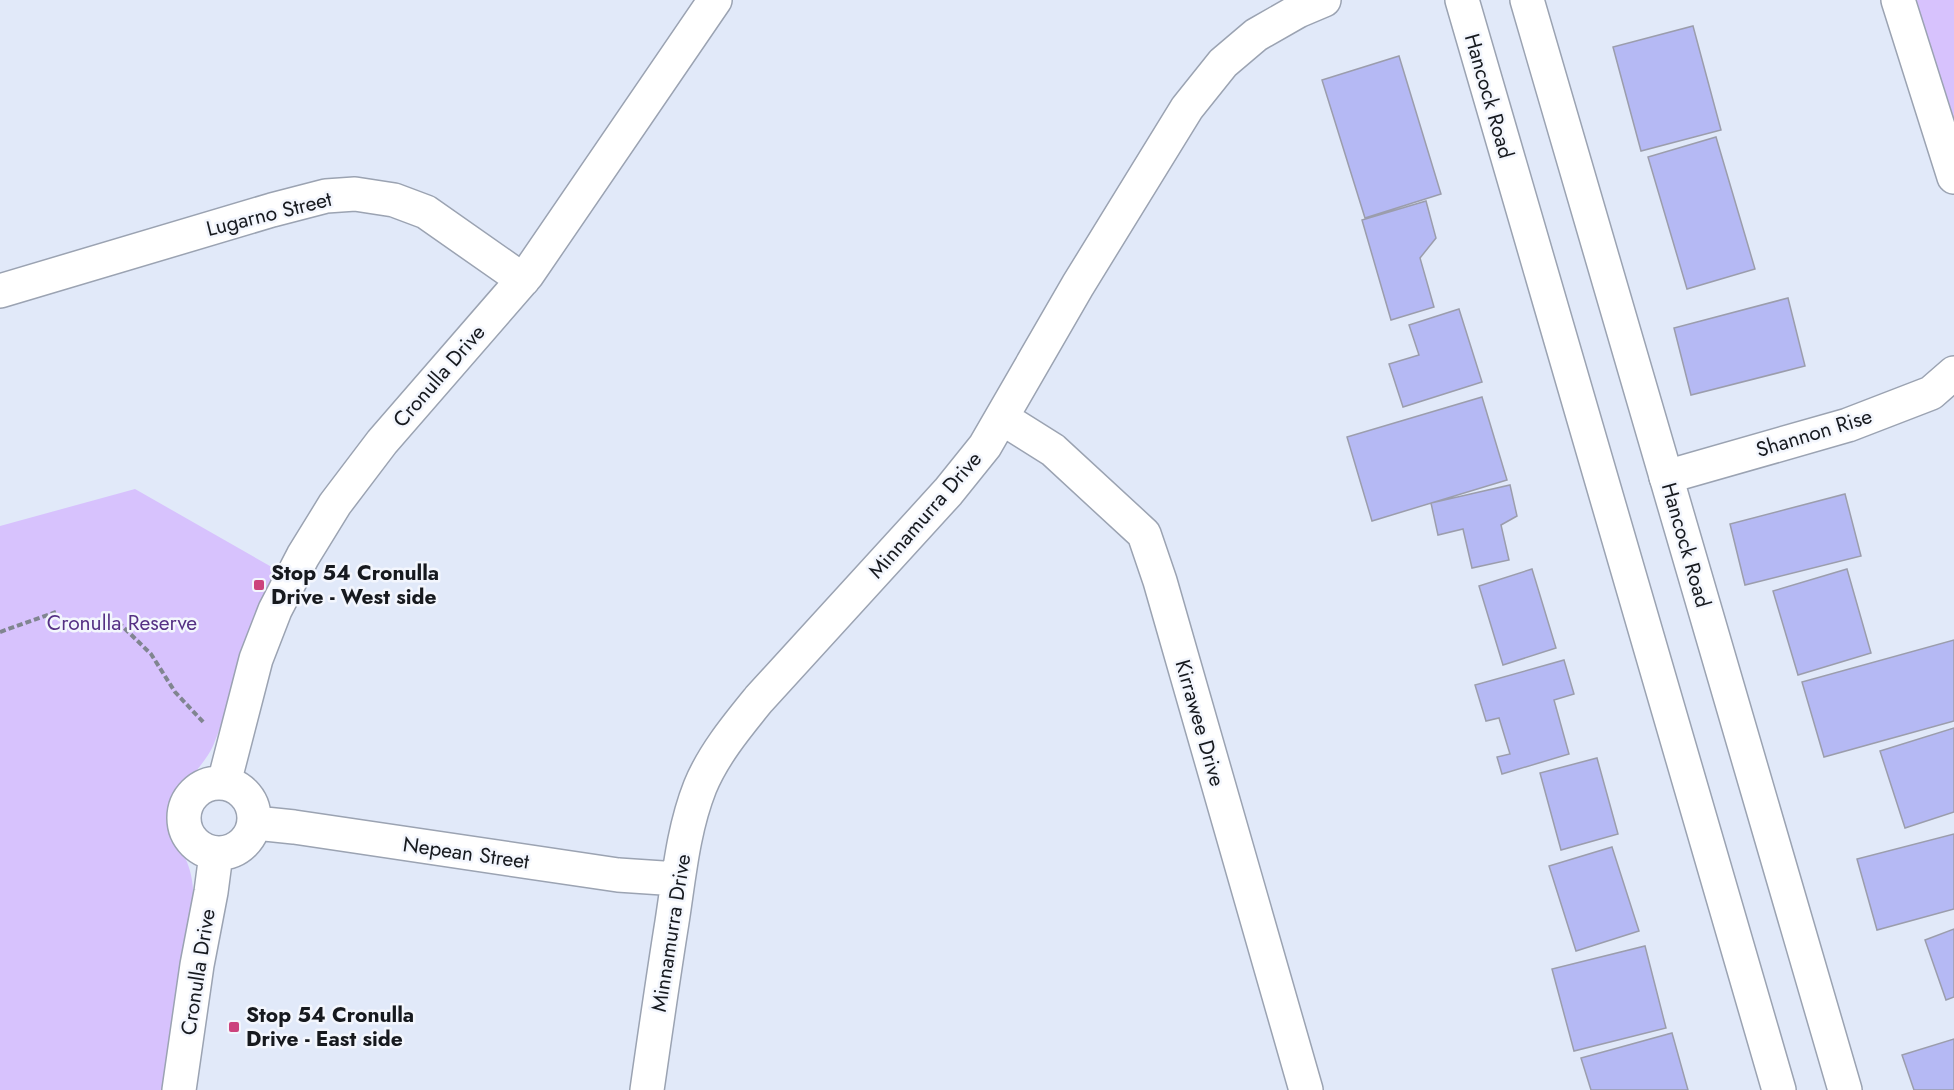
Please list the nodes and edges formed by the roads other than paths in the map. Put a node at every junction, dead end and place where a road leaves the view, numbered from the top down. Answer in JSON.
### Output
{"nodes":[{"id":1,"x":715,"y":0,"type":"edge"},
{"id":2,"x":1324,"y":0,"type":"edge"},
{"id":3,"x":1461,"y":0,"type":"edge"},
{"id":4,"x":1527,"y":0,"type":"edge"},
{"id":5,"x":1899,"y":0,"type":"edge"},
{"id":6,"x":1954,"y":177,"type":"edge"},
{"id":7,"x":523,"y":280,"type":"junction"},
{"id":8,"x":0,"y":291,"type":"edge"},
{"id":9,"x":1954,"y":373,"type":"edge"},
{"id":10,"x":1002,"y":418,"type":"junction"},
{"id":11,"x":1666,"y":477,"type":"junction"},
{"id":12,"x":224,"y":783,"type":"junction"},
{"id":13,"x":255,"y":823,"type":"junction"},
{"id":14,"x":216,"y":855,"type":"junction"},
{"id":15,"x":678,"y":879,"type":"junction"},
{"id":16,"x":179,"y":1090,"type":"edge"},
{"id":17,"x":647,"y":1090,"type":"edge"},
{"id":18,"x":1306,"y":1090,"type":"edge"},
{"id":19,"x":1779,"y":1090,"type":"edge"},
{"id":20,"x":1845,"y":1090,"type":"edge"}],
"edges":[{"from":1,"to":7,"type":"street","name":"Cronulla Drive"},
{"from":2,"to":10,"type":"street","name":"Minnamurra Drive"},
{"from":3,"to":19,"type":"street","name":"Hancock Road"},
{"from":4,"to":11,"type":"street","name":"Hancock Road"},
{"from":5,"to":6,"type":"street"},
{"from":7,"to":8,"type":"street","name":"Lugarno Street"},
{"from":7,"to":12,"type":"street","name":"Cronulla Drive"},
{"from":9,"to":11,"type":"street","name":"Shannon Rise"},
{"from":10,"to":15,"type":"street","name":"Minnamurra Drive"},
{"from":10,"to":18,"type":"street","name":"Kirrawee Drive"},
{"from":11,"to":20,"type":"street","name":"Hancock Road"},
{"from":12,"to":13,"type":"street"},
{"from":12,"to":14,"type":"street"},
{"from":13,"to":14,"type":"street"},
{"from":13,"to":15,"type":"street","name":"Nepean Street"},
{"from":14,"to":16,"type":"street","name":"Cronulla Drive"},
{"from":15,"to":17,"type":"street","name":"Minnamurra Drive"}]}
